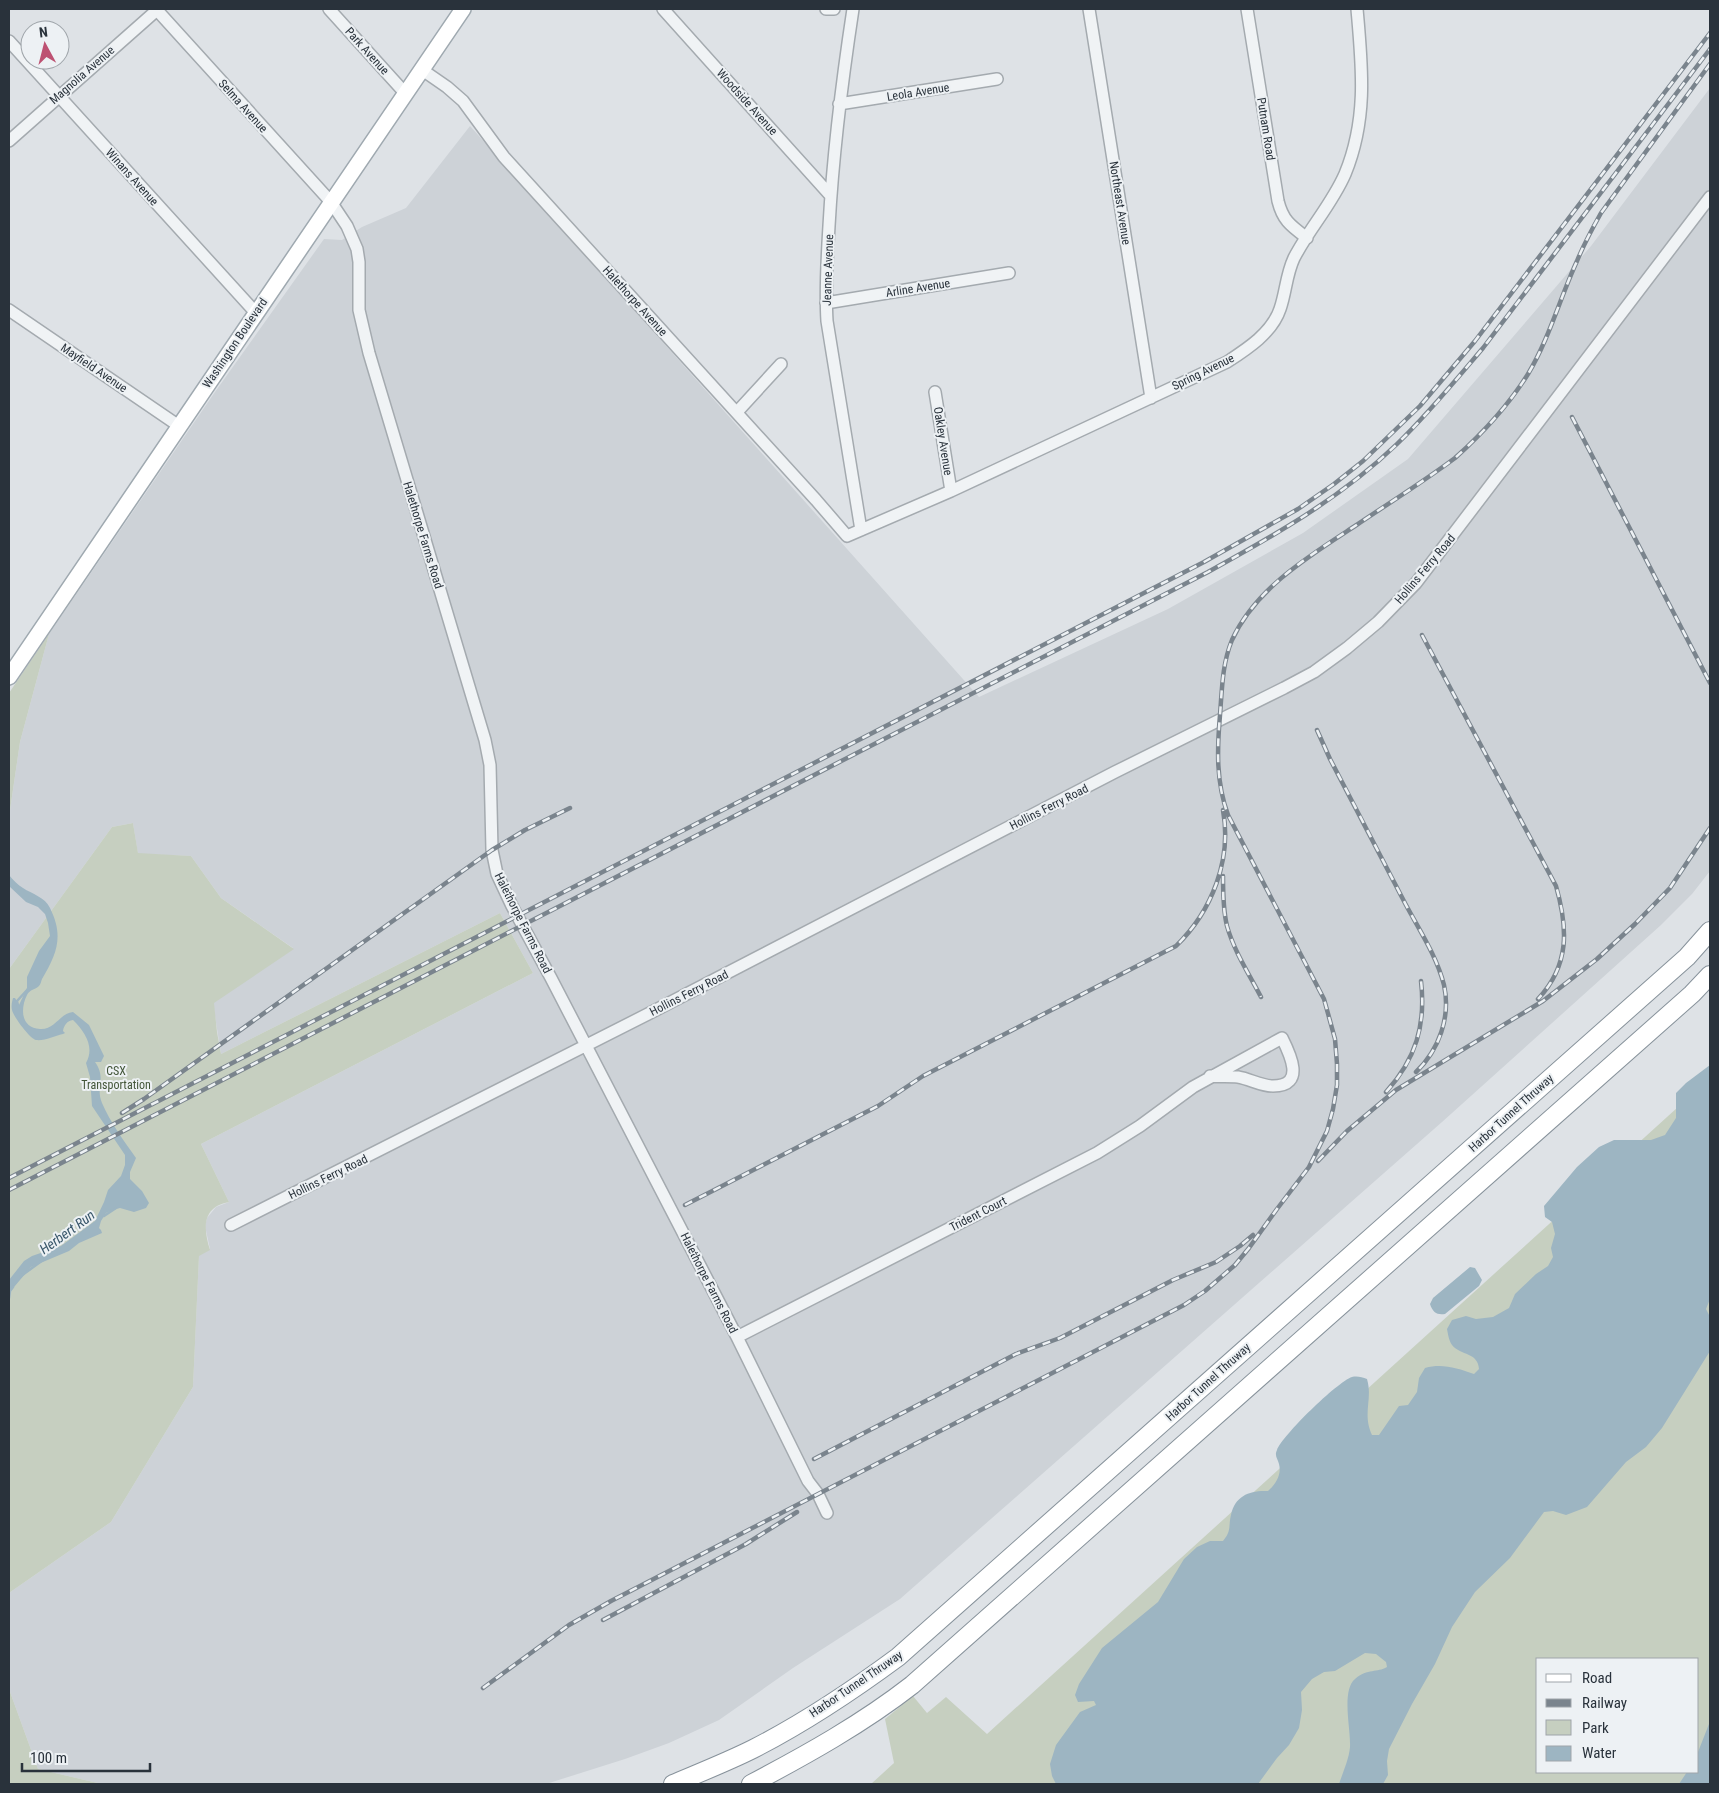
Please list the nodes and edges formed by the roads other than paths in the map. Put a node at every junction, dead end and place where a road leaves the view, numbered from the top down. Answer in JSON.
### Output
{"nodes":[{"id":1,"x":156,"y":9,"type":"edge"},
{"id":2,"x":329,"y":9,"type":"edge"},
{"id":3,"x":462,"y":9,"type":"edge"},
{"id":4,"x":663,"y":9,"type":"edge"},
{"id":5,"x":826,"y":9,"type":"edge"},
{"id":6,"x":834,"y":9,"type":"edge"},
{"id":7,"x":853,"y":9,"type":"edge"},
{"id":8,"x":1089,"y":9,"type":"edge"},
{"id":9,"x":1247,"y":9,"type":"edge"},
{"id":10,"x":1357,"y":9,"type":"edge"},
{"id":11,"x":9,"y":41,"type":"edge"},
{"id":12,"x":421,"y":69,"type":"junction"},
{"id":13,"x":997,"y":79,"type":"dead end"},
{"id":14,"x":405,"y":93,"type":"junction"},
{"id":15,"x":58,"y":96,"type":"junction"},
{"id":16,"x":839,"y":104,"type":"junction"},
{"id":17,"x":9,"y":142,"type":"edge"},
{"id":18,"x":831,"y":196,"type":"junction"},
{"id":19,"x":1710,"y":197,"type":"edge"},
{"id":20,"x":331,"y":202,"type":"junction"},
{"id":21,"x":1307,"y":238,"type":"junction"},
{"id":22,"x":1009,"y":274,"type":"dead end"},
{"id":23,"x":826,"y":303,"type":"junction"},
{"id":24,"x":9,"y":310,"type":"edge"},
{"id":25,"x":256,"y":313,"type":"junction"},
{"id":26,"x":781,"y":364,"type":"dead end"},
{"id":27,"x":934,"y":392,"type":"dead end"},
{"id":28,"x":1151,"y":398,"type":"junction"},
{"id":29,"x":737,"y":412,"type":"junction"},
{"id":30,"x":179,"y":426,"type":"junction"},
{"id":31,"x":951,"y":491,"type":"junction"},
{"id":32,"x":860,"y":530,"type":"junction"},
{"id":33,"x":848,"y":536,"type":"joint"},
{"id":34,"x":9,"y":677,"type":"edge"},
{"id":35,"x":1710,"y":931,"type":"edge"},
{"id":36,"x":1710,"y":975,"type":"edge"},
{"id":37,"x":586,"y":1045,"type":"junction"},
{"id":38,"x":1210,"y":1076,"type":"junction"},
{"id":39,"x":231,"y":1225,"type":"dead end"},
{"id":40,"x":737,"y":1337,"type":"junction"},
{"id":41,"x":827,"y":1514,"type":"dead end"},
{"id":42,"x":673,"y":1784,"type":"edge"},
{"id":43,"x":750,"y":1784,"type":"edge"}],
"edges":[{"from":1,"to":15,"type":"street","name":"Magnolia Avenue"},
{"from":1,"to":20,"type":"street","name":"Selma Avenue"},
{"from":2,"to":14,"type":"street","name":"Park Avenue"},
{"from":3,"to":12,"type":"main road","name":"Washington Boulevard"},
{"from":4,"to":18,"type":"street","name":"Woodside Avenue"},
{"from":5,"to":6,"type":"street"},
{"from":7,"to":16,"type":"street","name":"Jeanne Avenue"},
{"from":8,"to":28,"type":"street","name":"Northeast Avenue"},
{"from":9,"to":21,"type":"street","name":"Putnam Road"},
{"from":10,"to":21,"type":"street","name":"Spring Avenue"},
{"from":11,"to":15,"type":"street","name":"Winans Avenue"},
{"from":12,"to":14,"type":"main road","name":"Washington Boulevard"},
{"from":12,"to":29,"type":"street","name":"Halethorpe Avenue"},
{"from":13,"to":16,"type":"street","name":"Leola Avenue"},
{"from":14,"to":20,"type":"main road","name":"Washington Boulevard"},
{"from":15,"to":17,"type":"street","name":"Magnolia Avenue"},
{"from":15,"to":25,"type":"street","name":"Winans Avenue"},
{"from":16,"to":18,"type":"street","name":"Jeanne Avenue"},
{"from":18,"to":23,"type":"street","name":"Jeanne Avenue"},
{"from":19,"to":37,"type":"street","name":"Hollins Ferry Road"},
{"from":20,"to":25,"type":"main road","name":"Washington Boulevard"},
{"from":20,"to":37,"type":"street","name":"Halethorpe Farms Road"},
{"from":21,"to":28,"type":"street","name":"Spring Avenue"},
{"from":22,"to":23,"type":"street","name":"Arline Avenue"},
{"from":23,"to":32,"type":"street","name":"Jeanne Avenue"},
{"from":24,"to":30,"type":"street","name":"Mayfield Avenue"},
{"from":25,"to":30,"type":"main road","name":"Washington Boulevard"},
{"from":26,"to":29,"type":"street"},
{"from":27,"to":31,"type":"street","name":"Oakley Avenue"},
{"from":28,"to":31,"type":"street","name":"Spring Avenue"},
{"from":29,"to":33,"type":"street","name":"Halethorpe Avenue"},
{"from":30,"to":34,"type":"main road","name":"Washington Boulevard"},
{"from":31,"to":32,"type":"street","name":"Spring Avenue"},
{"from":32,"to":33,"type":"street","name":"Spring Avenue"},
{"from":35,"to":42,"type":"highway","name":"Harbor Tunnel Thruway"},
{"from":36,"to":43,"type":"highway"},
{"from":37,"to":39,"type":"street","name":"Hollins Ferry Road"},
{"from":37,"to":40,"type":"street","name":"Halethorpe Farms Road"},
{"from":38,"to":38,"type":"street","name":"Trident Court"},
{"from":38,"to":40,"type":"street","name":"Trident Court"},
{"from":40,"to":41,"type":"street","name":"Halethorpe Farms Road"}]}
